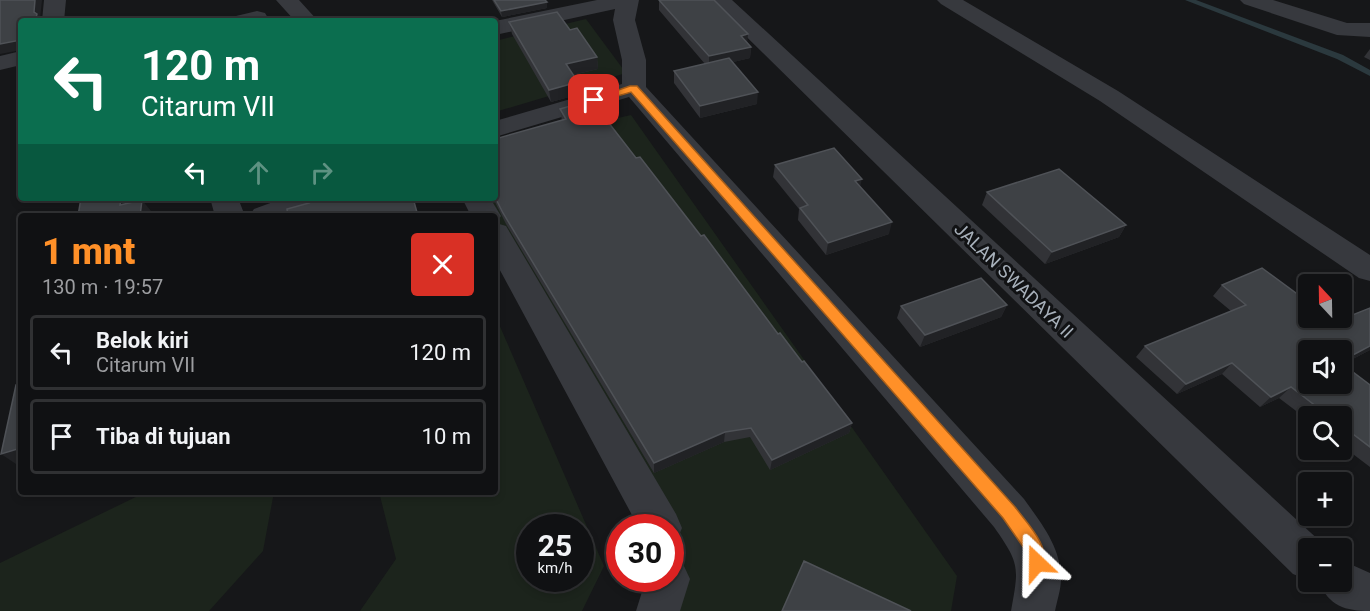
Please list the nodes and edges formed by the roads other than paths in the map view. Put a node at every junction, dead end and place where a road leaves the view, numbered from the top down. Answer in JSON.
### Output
{"nodes":[{"id":1,"x":55,"y":0,"type":"edge"},
{"id":2,"x":287,"y":0,"type":"edge"},
{"id":3,"x":628,"y":0,"type":"edge"},
{"id":4,"x":720,"y":0,"type":"edge"},
{"id":5,"x":948,"y":0,"type":"edge"},
{"id":6,"x":1251,"y":0,"type":"edge"},
{"id":7,"x":53,"y":18,"type":"edge"},
{"id":8,"x":304,"y":18,"type":"edge"},
{"id":9,"x":498,"y":27,"type":"edge"},
{"id":10,"x":1370,"y":30,"type":"edge"},
{"id":11,"x":18,"y":59,"type":"edge"},
{"id":12,"x":0,"y":63,"type":"edge"},
{"id":13,"x":634,"y":88,"type":"junction"},
{"id":14,"x":498,"y":128,"type":"edge"},
{"id":15,"x":305,"y":201,"type":"edge"},
{"id":16,"x":272,"y":213,"type":"edge"},
{"id":17,"x":498,"y":238,"type":"edge"},
{"id":18,"x":1370,"y":270,"type":"edge"},
{"id":19,"x":654,"y":514,"type":"edge"},
{"id":20,"x":1298,"y":550,"type":"edge"},
{"id":21,"x":1352,"y":588,"type":"edge"},
{"id":22,"x":664,"y":592,"type":"edge"},
{"id":23,"x":1370,"y":597,"type":"edge"},
{"id":24,"x":658,"y":611,"type":"edge"},
{"id":25,"x":1034,"y":611,"type":"edge"}],
"edges":[{"from":1,"to":7,"type":"street"},
{"from":2,"to":8,"type":"street"},
{"from":3,"to":9,"type":"street"},
{"from":3,"to":13,"type":"street"},
{"from":4,"to":20,"type":"street","name":"JALAN SWADAYA II"},
{"from":5,"to":18,"type":"street"},
{"from":6,"to":10,"type":"street"},
{"from":11,"to":12,"type":"street"},
{"from":13,"to":14,"type":"street"},
{"from":13,"to":25,"type":"street"},
{"from":15,"to":16,"type":"street"},
{"from":17,"to":19,"type":"street"},
{"from":21,"to":23,"type":"street"},
{"from":22,"to":24,"type":"street"}]}
